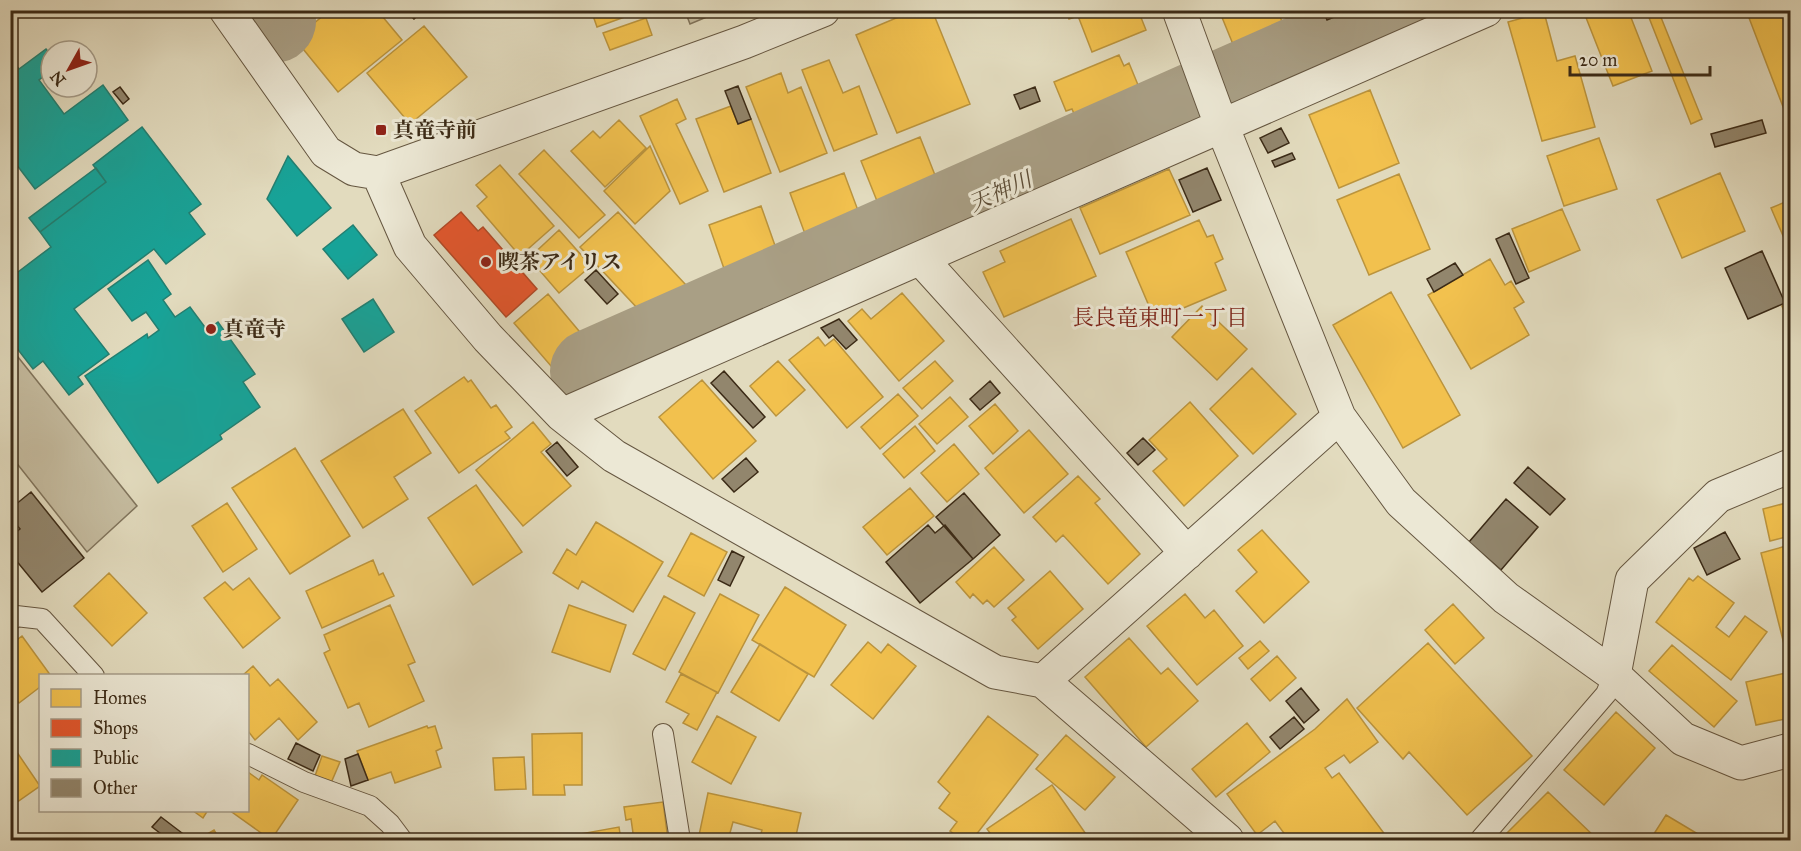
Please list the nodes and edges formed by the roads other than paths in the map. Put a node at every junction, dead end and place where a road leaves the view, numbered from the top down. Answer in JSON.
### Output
{"nodes":[{"id":1,"x":226,"y":10,"type":"edge"},
{"id":2,"x":823,"y":10,"type":"edge"},
{"id":3,"x":1179,"y":10,"type":"edge"},
{"id":4,"x":1486,"y":10,"type":"edge"},
{"id":5,"x":1215,"y":108,"type":"junction"},
{"id":6,"x":378,"y":173,"type":"junction"},
{"id":7,"x":921,"y":259,"type":"junction"},
{"id":8,"x":562,"y":415,"type":"junction"},
{"id":9,"x":1339,"y":417,"type":"junction"},
{"id":10,"x":1791,"y":466,"type":"edge"},
{"id":11,"x":1187,"y":553,"type":"junction"},
{"id":12,"x":12,"y":615,"type":"edge"},
{"id":13,"x":93,"y":674,"type":"edge"},
{"id":14,"x":1614,"y":675,"type":"junction"},
{"id":15,"x":1042,"y":681,"type":"junction"},
{"id":16,"x":663,"y":734,"type":"dead end"},
{"id":17,"x":249,"y":754,"type":"edge"},
{"id":18,"x":1788,"y":760,"type":"edge"},
{"id":19,"x":402,"y":840,"type":"edge"},
{"id":20,"x":680,"y":840,"type":"edge"},
{"id":21,"x":1227,"y":840,"type":"edge"},
{"id":22,"x":1480,"y":840,"type":"edge"}],
"edges":[{"from":1,"to":6,"type":"street"},
{"from":2,"to":6,"type":"street"},
{"from":3,"to":5,"type":"street"},
{"from":4,"to":5,"type":"street"},
{"from":5,"to":7,"type":"street"},
{"from":5,"to":9,"type":"street"},
{"from":6,"to":8,"type":"street"},
{"from":7,"to":8,"type":"street"},
{"from":7,"to":11,"type":"street"},
{"from":8,"to":15,"type":"street"},
{"from":9,"to":11,"type":"street"},
{"from":9,"to":14,"type":"street"},
{"from":10,"to":14,"type":"street"},
{"from":11,"to":15,"type":"street"},
{"from":12,"to":13,"type":"lane"},
{"from":14,"to":18,"type":"street"},
{"from":14,"to":22,"type":"lane"},
{"from":15,"to":21,"type":"street"},
{"from":16,"to":20,"type":"lane"},
{"from":17,"to":19,"type":"lane"}]}
